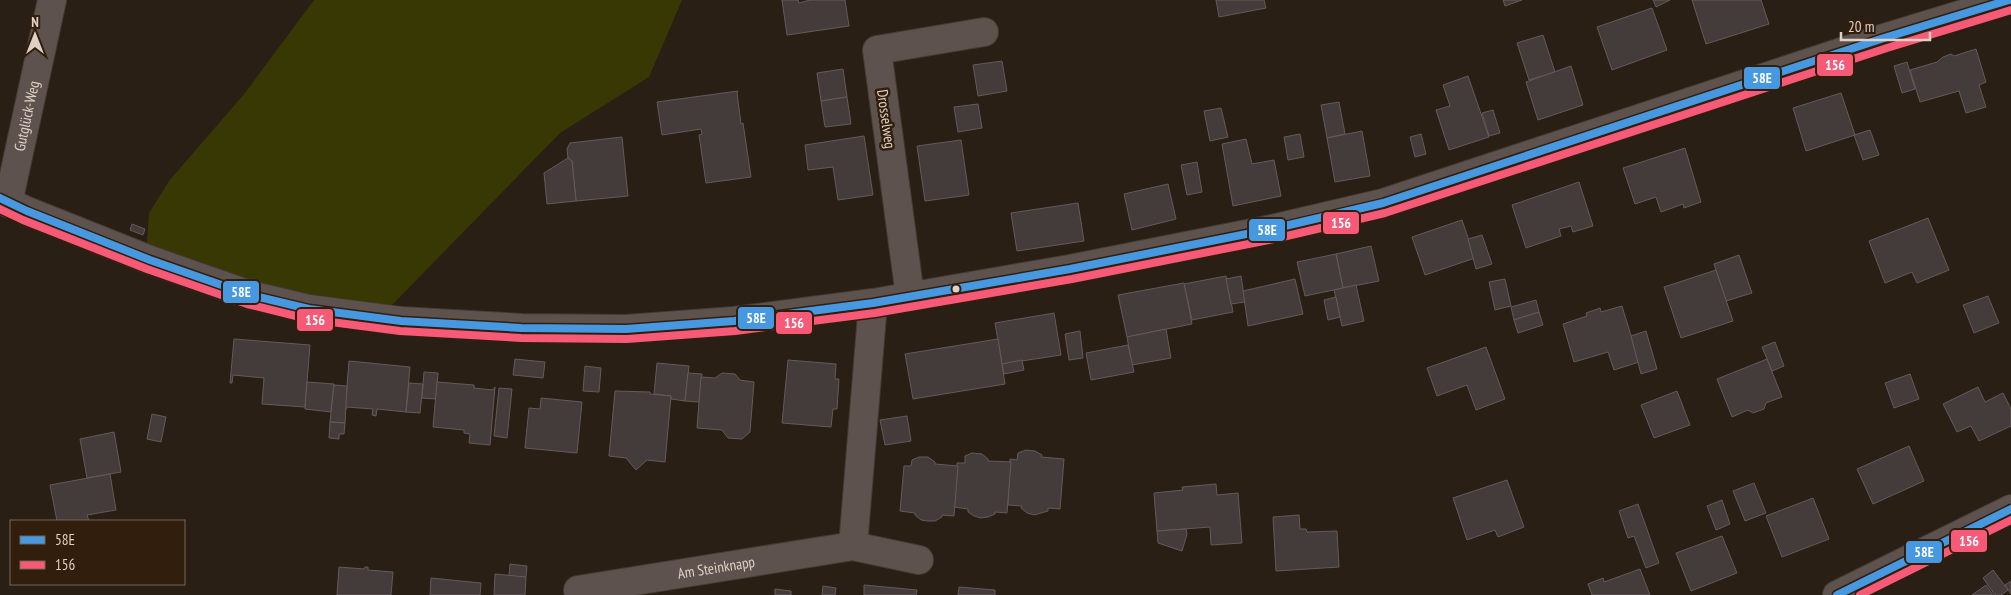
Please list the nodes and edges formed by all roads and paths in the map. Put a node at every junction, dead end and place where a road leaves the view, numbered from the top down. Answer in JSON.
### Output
{"nodes":[{"id":1,"x":52,"y":0,"type":"edge"},
{"id":2,"x":2009,"y":0,"type":"edge"},
{"id":3,"x":984,"y":32,"type":"dead end"},
{"id":4,"x":4,"y":200,"type":"edge"},
{"id":5,"x":910,"y":296,"type":"junction"},
{"id":6,"x":872,"y":303,"type":"junction"},
{"id":7,"x":2011,"y":509,"type":"edge"},
{"id":8,"x":853,"y":546,"type":"junction"},
{"id":9,"x":919,"y":560,"type":"dead end"},
{"id":10,"x":578,"y":590,"type":"dead end"},
{"id":11,"x":1837,"y":595,"type":"edge"}],
"edges":[{"from":1,"to":4,"type":"street","name":"Gutglück-Weg"},
{"from":2,"to":5,"type":"street"},
{"from":3,"to":5,"type":"street","name":"Drosselweg"},
{"from":4,"to":6,"type":"street"},
{"from":5,"to":6,"type":"street"},
{"from":6,"to":8,"type":"street"},
{"from":7,"to":11,"type":"street"},
{"from":8,"to":9,"type":"street","name":"Am Steinknapp"},
{"from":8,"to":10,"type":"street","name":"Am Steinknapp"}]}
